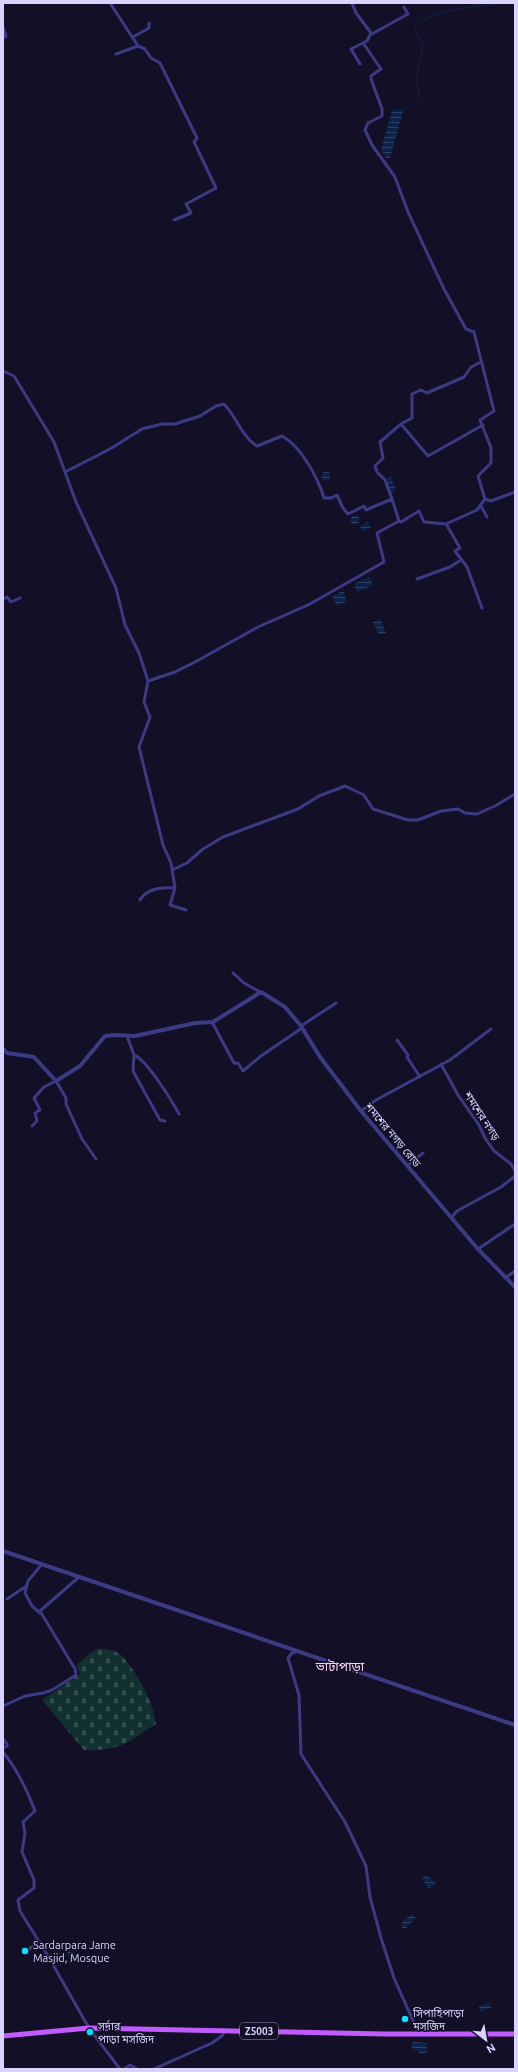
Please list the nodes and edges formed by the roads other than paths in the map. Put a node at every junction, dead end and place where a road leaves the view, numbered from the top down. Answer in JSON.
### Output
{"nodes":[{"id":1,"x":110,"y":3,"type":"edge"},
{"id":2,"x":352,"y":3,"type":"edge"},
{"id":3,"x":404,"y":7,"type":"dead end"},
{"id":4,"x":148,"y":23,"type":"dead end"},
{"id":5,"x":3,"y":27,"type":"edge"},
{"id":6,"x":370,"y":35,"type":"junction"},
{"id":7,"x":133,"y":37,"type":"junction"},
{"id":8,"x":3,"y":38,"type":"edge"},
{"id":9,"x":363,"y":43,"type":"junction"},
{"id":10,"x":138,"y":46,"type":"junction"},
{"id":11,"x":116,"y":54,"type":"dead end"},
{"id":12,"x":360,"y":64,"type":"dead end"},
{"id":13,"x":174,"y":220,"type":"dead end"},
{"id":14,"x":481,"y":362,"type":"junction"},
{"id":15,"x":3,"y":372,"type":"edge"},
{"id":16,"x":401,"y":424,"type":"junction"},
{"id":17,"x":483,"y":425,"type":"junction"},
{"id":18,"x":65,"y":472,"type":"junction"},
{"id":19,"x":515,"y":492,"type":"edge"},
{"id":20,"x":392,"y":499,"type":"junction"},
{"id":21,"x":485,"y":499,"type":"junction"},
{"id":22,"x":481,"y":506,"type":"junction"},
{"id":23,"x":487,"y":517,"type":"dead end"},
{"id":24,"x":399,"y":521,"type":"junction"},
{"id":25,"x":446,"y":524,"type":"junction"},
{"id":26,"x":461,"y":560,"type":"junction"},
{"id":27,"x":417,"y":579,"type":"dead end"},
{"id":28,"x":20,"y":598,"type":"dead end"},
{"id":29,"x":3,"y":599,"type":"edge"},
{"id":30,"x":482,"y":608,"type":"dead end"},
{"id":31,"x":148,"y":681,"type":"junction"},
{"id":32,"x":515,"y":794,"type":"edge"},
{"id":33,"x":172,"y":870,"type":"junction"},
{"id":34,"x":175,"y":888,"type":"junction"},
{"id":35,"x":140,"y":900,"type":"dead end"},
{"id":36,"x":186,"y":910,"type":"dead end"},
{"id":37,"x":233,"y":972,"type":"dead end"},
{"id":38,"x":260,"y":992,"type":"junction"},
{"id":39,"x":336,"y":1003,"type":"dead end"},
{"id":40,"x":212,"y":1022,"type":"junction"},
{"id":41,"x":302,"y":1027,"type":"junction"},
{"id":42,"x":491,"y":1029,"type":"dead end"},
{"id":43,"x":127,"y":1036,"type":"junction"},
{"id":44,"x":397,"y":1040,"type":"dead end"},
{"id":45,"x":3,"y":1049,"type":"edge"},
{"id":46,"x":134,"y":1055,"type":"junction"},
{"id":47,"x":441,"y":1064,"type":"junction"},
{"id":48,"x":420,"y":1077,"type":"junction"},
{"id":49,"x":56,"y":1081,"type":"junction"},
{"id":50,"x":361,"y":1111,"type":"junction"},
{"id":51,"x":179,"y":1114,"type":"dead end"},
{"id":52,"x":165,"y":1121,"type":"dead end"},
{"id":53,"x":32,"y":1126,"type":"dead end"},
{"id":54,"x":423,"y":1153,"type":"dead end"},
{"id":55,"x":96,"y":1159,"type":"dead end"},
{"id":56,"x":407,"y":1166,"type":"junction"},
{"id":57,"x":515,"y":1171,"type":"edge"},
{"id":58,"x":515,"y":1176,"type":"edge"},
{"id":59,"x":452,"y":1217,"type":"junction"},
{"id":60,"x":515,"y":1224,"type":"edge"},
{"id":61,"x":478,"y":1249,"type":"junction"},
{"id":62,"x":515,"y":1271,"type":"edge"},
{"id":63,"x":505,"y":1278,"type":"junction"},
{"id":64,"x":515,"y":1287,"type":"edge"},
{"id":65,"x":3,"y":1551,"type":"edge"},
{"id":66,"x":42,"y":1564,"type":"junction"},
{"id":67,"x":79,"y":1577,"type":"junction"},
{"id":68,"x":25,"y":1587,"type":"junction"},
{"id":69,"x":6,"y":1599,"type":"dead end"},
{"id":70,"x":41,"y":1613,"type":"junction"},
{"id":71,"x":299,"y":1651,"type":"junction"},
{"id":72,"x":3,"y":1706,"type":"edge"},
{"id":73,"x":515,"y":1725,"type":"edge"},
{"id":74,"x":3,"y":1739,"type":"edge"},
{"id":75,"x":3,"y":1748,"type":"edge"},
{"id":76,"x":3,"y":1752,"type":"edge"},
{"id":77,"x":40,"y":1942,"type":"junction"},
{"id":78,"x":26,"y":1951,"type":"dead end"},
{"id":79,"x":89,"y":2028,"type":"junction"},
{"id":80,"x":224,"y":2030,"type":"junction"},
{"id":81,"x":420,"y":2034,"type":"junction"},
{"id":82,"x":515,"y":2034,"type":"edge"},
{"id":83,"x":3,"y":2036,"type":"edge"},
{"id":84,"x":120,"y":2069,"type":"edge"},
{"id":85,"x":124,"y":2069,"type":"edge"},
{"id":86,"x":137,"y":2069,"type":"edge"},
{"id":87,"x":154,"y":2069,"type":"edge"}],
"edges":[{"from":1,"to":7,"type":"street"},
{"from":2,"to":6,"type":"street"},
{"from":3,"to":6,"type":"street"},
{"from":4,"to":7,"type":"street"},
{"from":5,"to":8,"type":"street"},
{"from":6,"to":9,"type":"street"},
{"from":7,"to":10,"type":"street"},
{"from":9,"to":12,"type":"street"},
{"from":9,"to":14,"type":"street"},
{"from":10,"to":11,"type":"street"},
{"from":10,"to":13,"type":"street"},
{"from":14,"to":16,"type":"street"},
{"from":14,"to":17,"type":"street"},
{"from":15,"to":18,"type":"street"},
{"from":16,"to":17,"type":"street"},
{"from":16,"to":20,"type":"street"},
{"from":17,"to":21,"type":"street"},
{"from":18,"to":20,"type":"street"},
{"from":18,"to":31,"type":"street"},
{"from":19,"to":21,"type":"street"},
{"from":20,"to":24,"type":"street"},
{"from":21,"to":22,"type":"street"},
{"from":22,"to":23,"type":"street"},
{"from":22,"to":25,"type":"street"},
{"from":24,"to":25,"type":"street"},
{"from":24,"to":31,"type":"street"},
{"from":25,"to":26,"type":"street"},
{"from":26,"to":27,"type":"street"},
{"from":26,"to":30,"type":"street"},
{"from":28,"to":29,"type":"street"},
{"from":31,"to":33,"type":"street"},
{"from":32,"to":33,"type":"street"},
{"from":33,"to":34,"type":"street"},
{"from":34,"to":35,"type":"street"},
{"from":34,"to":36,"type":"street"},
{"from":37,"to":38,"type":"street"},
{"from":38,"to":40,"type":"street"},
{"from":38,"to":41,"type":"street","name":"শমশের নগড় রোড"},
{"from":39,"to":41,"type":"street"},
{"from":40,"to":41,"type":"street"},
{"from":40,"to":43,"type":"street"},
{"from":41,"to":50,"type":"street","name":"শমশের নগড় রোড"},
{"from":42,"to":47,"type":"street"},
{"from":43,"to":46,"type":"street"},
{"from":43,"to":49,"type":"street"},
{"from":44,"to":48,"type":"street"},
{"from":45,"to":49,"type":"street"},
{"from":46,"to":51,"type":"street"},
{"from":46,"to":52,"type":"street"},
{"from":47,"to":48,"type":"street"},
{"from":47,"to":57,"type":"street","name":"শমশের নগড়"},
{"from":48,"to":50,"type":"street"},
{"from":49,"to":53,"type":"street"},
{"from":49,"to":55,"type":"street"},
{"from":50,"to":56,"type":"street","name":"শমশের নগড় রোড"},
{"from":54,"to":56,"type":"street"},
{"from":56,"to":59,"type":"street","name":"শমশের নগড় রোড"},
{"from":58,"to":59,"type":"street"},
{"from":59,"to":61,"type":"street","name":"শমশের নগড় রোড"},
{"from":60,"to":61,"type":"street"},
{"from":61,"to":63,"type":"street","name":"শমশের নগড় রোড"},
{"from":62,"to":63,"type":"street"},
{"from":63,"to":64,"type":"street","name":"শমশের নগড় রোড"},
{"from":65,"to":66,"type":"street"},
{"from":66,"to":67,"type":"street"},
{"from":66,"to":68,"type":"street"},
{"from":67,"to":70,"type":"street"},
{"from":67,"to":71,"type":"street"},
{"from":68,"to":69,"type":"street"},
{"from":68,"to":70,"type":"street"},
{"from":70,"to":72,"type":"street"},
{"from":71,"to":73,"type":"street"},
{"from":71,"to":81,"type":"street"},
{"from":74,"to":75,"type":"street"},
{"from":76,"to":77,"type":"street"},
{"from":77,"to":78,"type":"street"},
{"from":77,"to":79,"type":"street"},
{"from":79,"to":80,"type":"main road","number":"Z5003"},
{"from":79,"to":83,"type":"main road","number":"Z5003"},
{"from":79,"to":84,"type":"street"},
{"from":80,"to":81,"type":"main road","number":"Z5003"},
{"from":80,"to":87,"type":"street"},
{"from":81,"to":82,"type":"main road","number":"Z5003"},
{"from":85,"to":86,"type":"street"}]}
